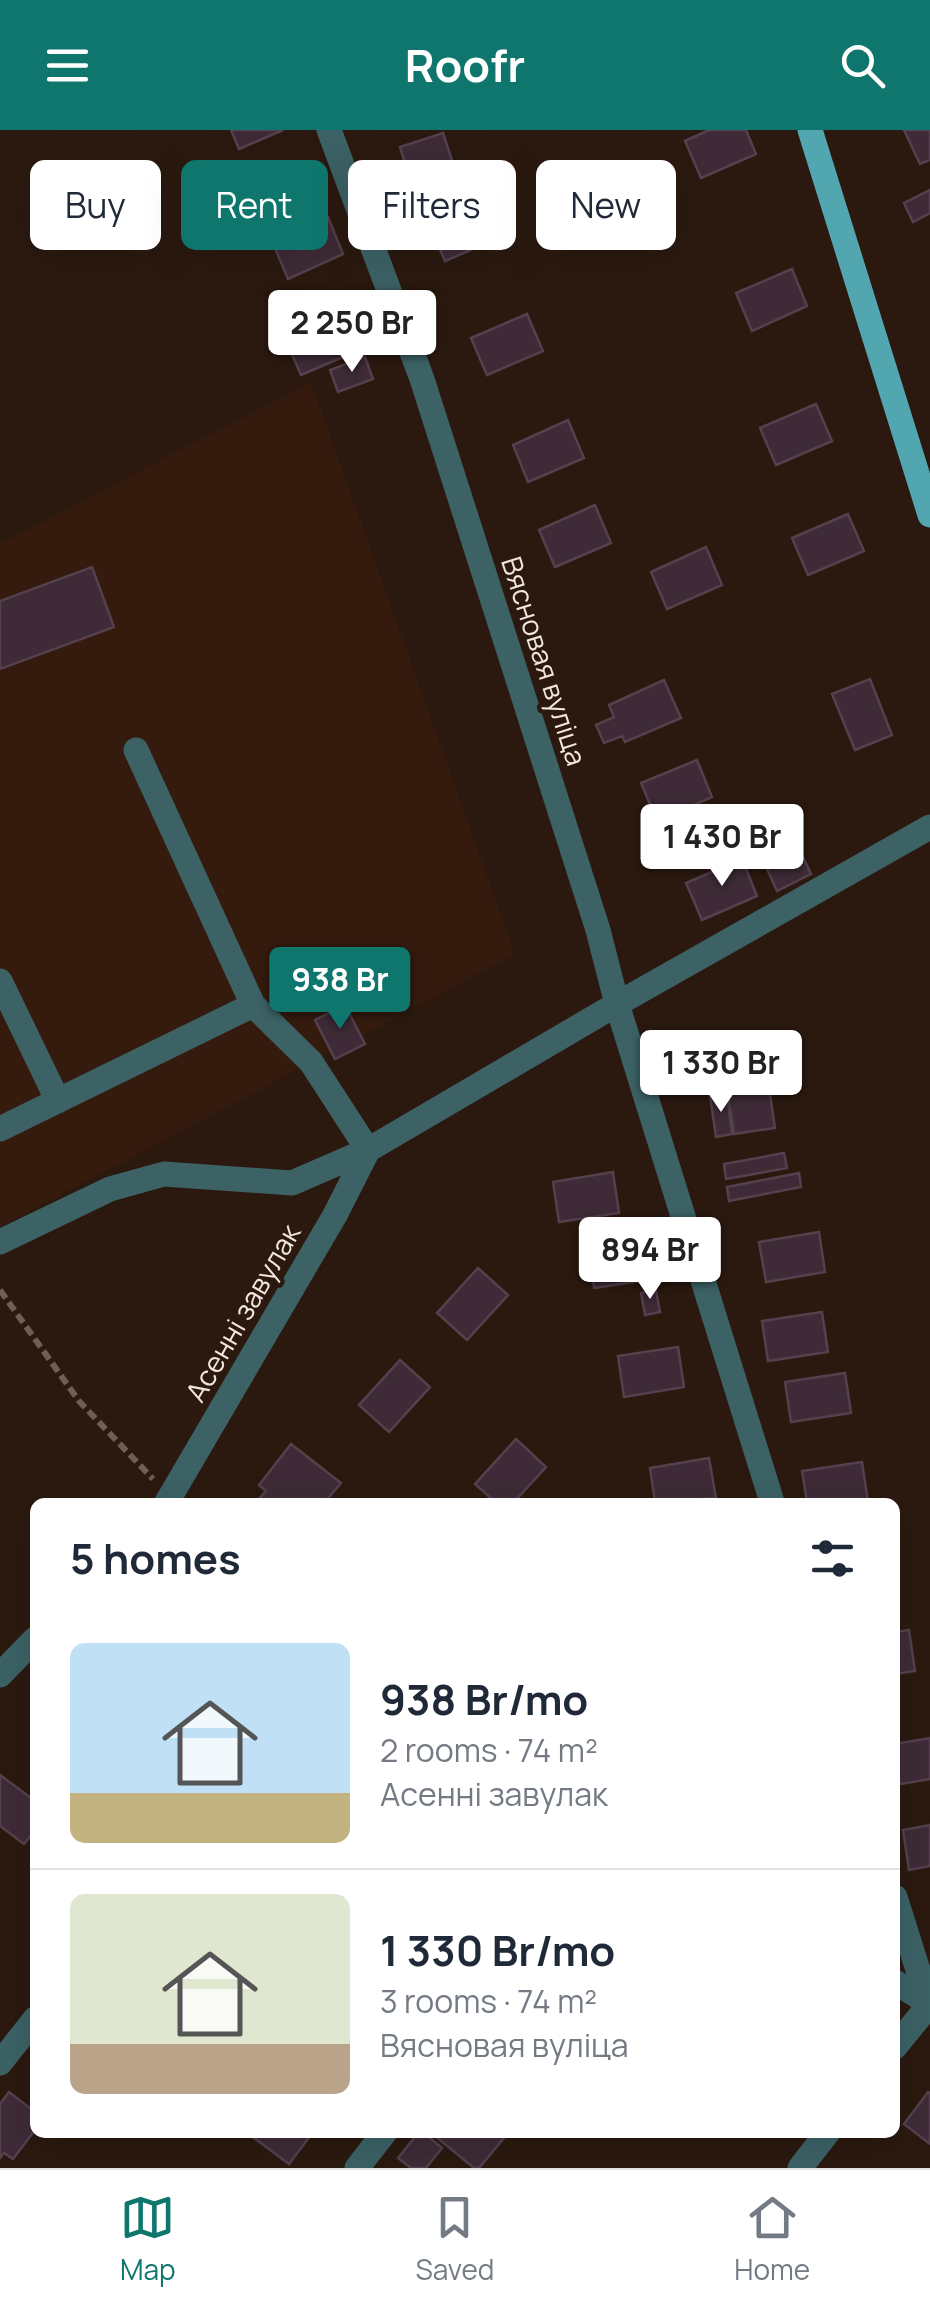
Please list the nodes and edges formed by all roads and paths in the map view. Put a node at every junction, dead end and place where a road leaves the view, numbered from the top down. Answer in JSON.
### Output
{"nodes":[{"id":1,"x":329,"y":130,"type":"edge"},
{"id":2,"x":810,"y":130,"type":"edge"},
{"id":3,"x":930,"y":515,"type":"edge"},
{"id":4,"x":136,"y":750,"type":"dead end"},
{"id":5,"x":930,"y":827,"type":"edge"},
{"id":6,"x":0,"y":981,"type":"edge"},
{"id":7,"x":617,"y":1004,"type":"junction"},
{"id":8,"x":253,"y":1005,"type":"junction"},
{"id":9,"x":58,"y":1101,"type":"junction"},
{"id":10,"x":0,"y":1130,"type":"edge"},
{"id":11,"x":368,"y":1150,"type":"junction"},
{"id":12,"x":0,"y":1242,"type":"edge"},
{"id":13,"x":0,"y":1290,"type":"edge"},
{"id":14,"x":169,"y":1498,"type":"edge"},
{"id":15,"x":174,"y":1498,"type":"edge"},
{"id":16,"x":771,"y":1498,"type":"edge"},
{"id":17,"x":30,"y":1643,"type":"edge"},
{"id":18,"x":0,"y":1675,"type":"edge"},
{"id":19,"x":900,"y":1912,"type":"edge"},
{"id":20,"x":900,"y":1985,"type":"edge"},
{"id":21,"x":929,"y":2004,"type":"edge"},
{"id":22,"x":30,"y":2025,"type":"edge"},
{"id":23,"x":900,"y":2041,"type":"edge"},
{"id":24,"x":0,"y":2063,"type":"edge"},
{"id":25,"x":380,"y":2138,"type":"edge"},
{"id":26,"x":823,"y":2138,"type":"edge"},
{"id":27,"x":357,"y":2168,"type":"edge"},
{"id":28,"x":800,"y":2168,"type":"edge"}],
"edges":[{"from":1,"to":7,"type":"street","name":"Вясновая вуліца"},
{"from":2,"to":3,"type":"main road"},
{"from":4,"to":8,"type":"street"},
{"from":5,"to":7,"type":"street"},
{"from":6,"to":9,"type":"street"},
{"from":7,"to":11,"type":"street"},
{"from":7,"to":16,"type":"street","name":"Вясновая вуліца"},
{"from":8,"to":9,"type":"street"},
{"from":8,"to":11,"type":"street"},
{"from":9,"to":10,"type":"street"},
{"from":11,"to":12,"type":"street"},
{"from":11,"to":15,"type":"street","name":"Асенні завулак"},
{"from":13,"to":14,"type":"path"},
{"from":17,"to":18,"type":"street"},
{"from":19,"to":21,"type":"street"},
{"from":20,"to":21,"type":"street"},
{"from":21,"to":23,"type":"street"},
{"from":22,"to":24,"type":"street"},
{"from":25,"to":27,"type":"street"},
{"from":26,"to":28,"type":"street"}]}
